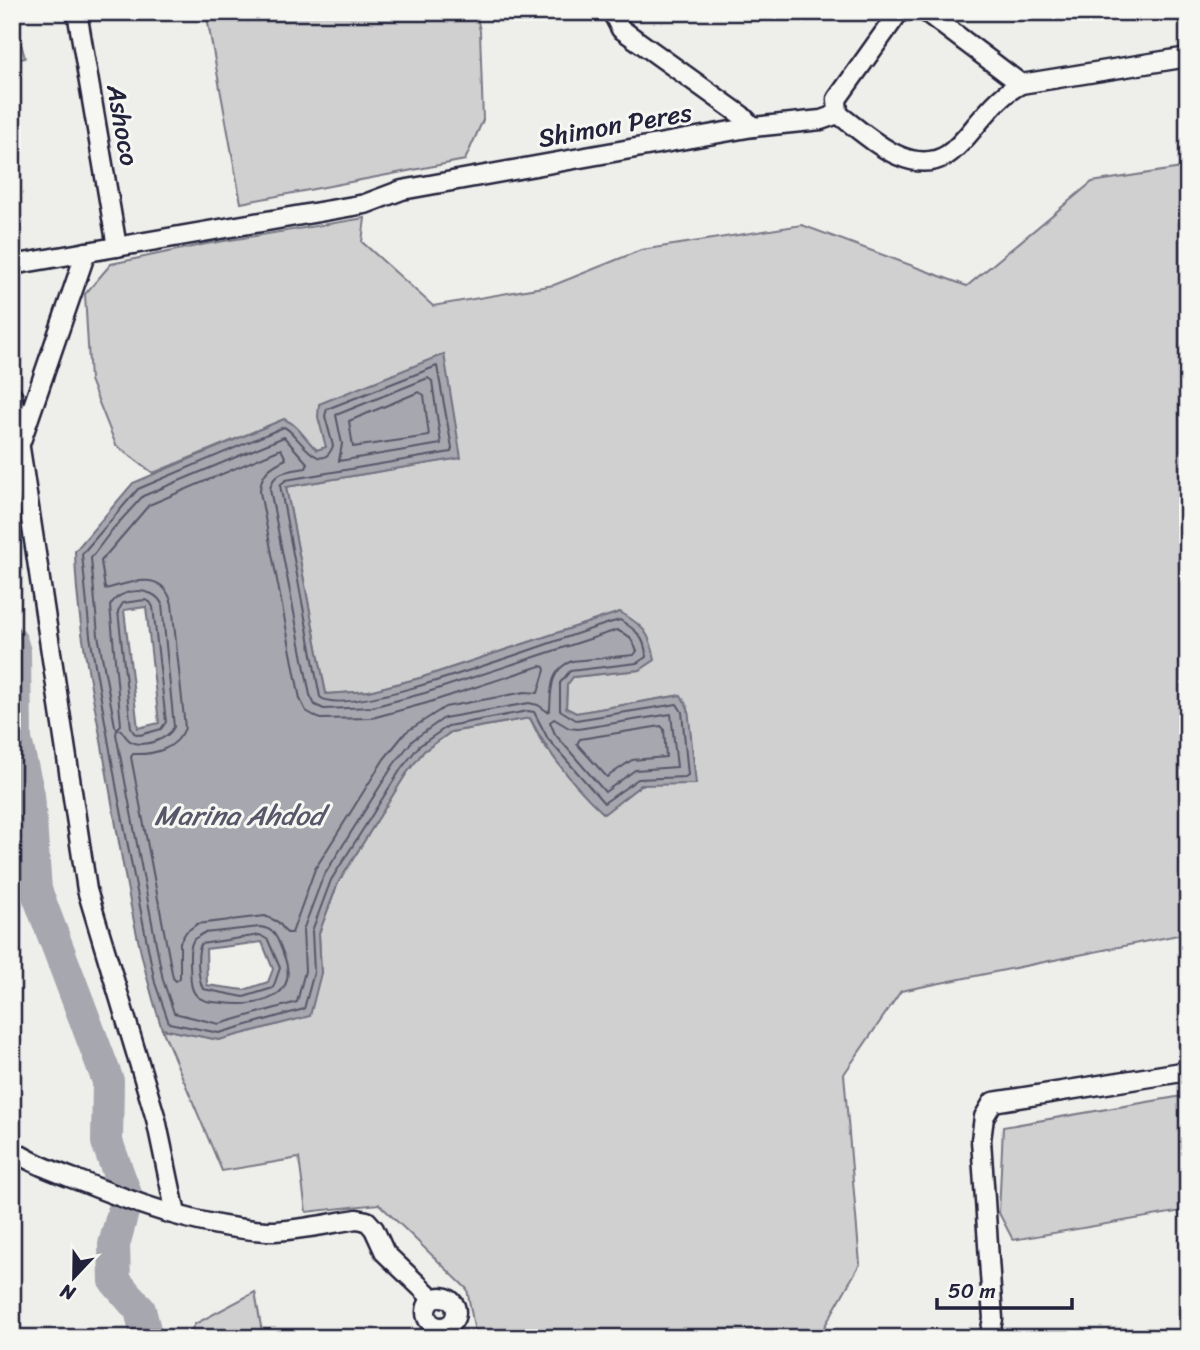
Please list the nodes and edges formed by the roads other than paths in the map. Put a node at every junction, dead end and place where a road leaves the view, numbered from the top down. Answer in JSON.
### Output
{"nodes":[{"id":1,"x":77,"y":12,"type":"edge"},
{"id":2,"x":612,"y":12,"type":"edge"},
{"id":3,"x":899,"y":12,"type":"edge"},
{"id":4,"x":926,"y":12,"type":"edge"},
{"id":5,"x":1188,"y":57,"type":"edge"},
{"id":6,"x":1021,"y":84,"type":"junction"},
{"id":7,"x":838,"y":114,"type":"junction"},
{"id":8,"x":753,"y":127,"type":"junction"},
{"id":9,"x":117,"y":247,"type":"junction"},
{"id":10,"x":86,"y":253,"type":"junction"},
{"id":11,"x":12,"y":265,"type":"edge"},
{"id":12,"x":12,"y":395,"type":"edge"},
{"id":13,"x":20,"y":442,"type":"junction"},
{"id":14,"x":1188,"y":1071,"type":"edge"},
{"id":15,"x":12,"y":1150,"type":"edge"},
{"id":16,"x":176,"y":1213,"type":"junction"},
{"id":17,"x":433,"y":1299,"type":"junction"},
{"id":18,"x":434,"y":1332,"type":"edge"},
{"id":19,"x":989,"y":1338,"type":"edge"}],
"edges":[{"from":1,"to":9,"type":"street","name":"Ashoco"},
{"from":2,"to":8,"type":"street"},
{"from":3,"to":7,"type":"street"},
{"from":4,"to":6,"type":"street"},
{"from":5,"to":6,"type":"street"},
{"from":6,"to":7,"type":"street"},
{"from":7,"to":8,"type":"street","name":"Shimon Peres"},
{"from":8,"to":9,"type":"street","name":"Shimon Peres"},
{"from":9,"to":10,"type":"street","name":"Shimon Peres"},
{"from":10,"to":11,"type":"street","name":"Shimon Peres"},
{"from":10,"to":13,"type":"street"},
{"from":12,"to":13,"type":"street"},
{"from":13,"to":16,"type":"street"},
{"from":14,"to":19,"type":"street"},
{"from":15,"to":16,"type":"street"},
{"from":16,"to":17,"type":"street"},
{"from":17,"to":18,"type":"street"},
{"from":17,"to":18,"type":"street"}]}
